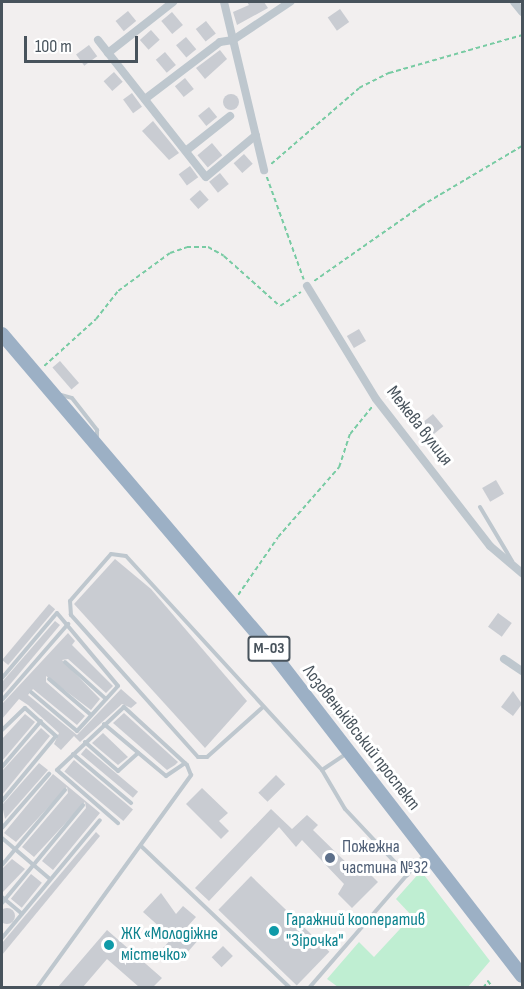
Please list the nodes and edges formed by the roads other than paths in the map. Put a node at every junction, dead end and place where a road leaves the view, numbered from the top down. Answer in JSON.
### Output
{"nodes":[{"id":1,"x":173,"y":2,"type":"edge"},
{"id":2,"x":224,"y":2,"type":"edge"},
{"id":3,"x":290,"y":2,"type":"edge"},
{"id":4,"x":513,"y":2,"type":"edge"},
{"id":5,"x":522,"y":12,"type":"edge"},
{"id":6,"x":98,"y":40,"type":"dead end"},
{"id":7,"x":233,"y":40,"type":"junction"},
{"id":8,"x":108,"y":53,"type":"junction"},
{"id":9,"x":145,"y":99,"type":"junction"},
{"id":10,"x":230,"y":116,"type":"dead end"},
{"id":11,"x":256,"y":135,"type":"junction"},
{"id":12,"x":187,"y":150,"type":"junction"},
{"id":13,"x":264,"y":170,"type":"road end"},
{"id":14,"x":307,"y":286,"type":"road end"},
{"id":15,"x":2,"y":334,"type":"edge"},
{"id":16,"x":480,"y":507,"type":"dead end"},
{"id":17,"x":515,"y":566,"type":"junction"},
{"id":18,"x":522,"y":573,"type":"edge"},
{"id":19,"x":68,"y":624,"type":"junction"},
{"id":20,"x":504,"y":659,"type":"dead end"},
{"id":21,"x":65,"y":662,"type":"dead end"},
{"id":22,"x":522,"y":671,"type":"edge"},
{"id":23,"x":2,"y":678,"type":"edge"},
{"id":24,"x":49,"y":679,"type":"dead end"},
{"id":25,"x":31,"y":692,"type":"dead end"},
{"id":26,"x":106,"y":699,"type":"junction"},
{"id":27,"x":2,"y":700,"type":"edge"},
{"id":28,"x":263,"y":707,"type":"junction"},
{"id":29,"x":91,"y":715,"type":"junction"},
{"id":30,"x":41,"y":721,"type":"junction"},
{"id":31,"x":104,"y":724,"type":"junction"},
{"id":32,"x":2,"y":727,"type":"edge"},
{"id":33,"x":85,"y":742,"type":"junction"},
{"id":34,"x":349,"y":752,"type":"junction"},
{"id":35,"x":138,"y":753,"type":"junction"},
{"id":36,"x":73,"y":754,"type":"junction"},
{"id":37,"x":185,"y":763,"type":"junction"},
{"id":38,"x":2,"y":767,"type":"edge"},
{"id":39,"x":322,"y":770,"type":"junction"},
{"id":40,"x":49,"y":774,"type":"dead end"},
{"id":41,"x":65,"y":790,"type":"dead end"},
{"id":42,"x":2,"y":801,"type":"edge"},
{"id":43,"x":132,"y":803,"type":"dead end"},
{"id":44,"x":83,"y":805,"type":"dead end"},
{"id":45,"x":100,"y":819,"type":"dead end"},
{"id":46,"x":118,"y":823,"type":"dead end"},
{"id":47,"x":2,"y":828,"type":"edge"},
{"id":48,"x":2,"y":838,"type":"edge"},
{"id":49,"x":141,"y":846,"type":"junction"},
{"id":50,"x":16,"y":850,"type":"junction"},
{"id":51,"x":427,"y":852,"type":"junction"},
{"id":52,"x":2,"y":865,"type":"edge"},
{"id":53,"x":34,"y":865,"type":"junction"},
{"id":54,"x":407,"y":874,"type":"junction"},
{"id":55,"x":50,"y":879,"type":"junction"},
{"id":56,"x":2,"y":900,"type":"edge"},
{"id":57,"x":22,"y":914,"type":"junction"},
{"id":58,"x":2,"y":935,"type":"edge"},
{"id":59,"x":522,"y":976,"type":"edge"},
{"id":60,"x":37,"y":987,"type":"edge"},
{"id":61,"x":290,"y":987,"type":"edge"},
{"id":62,"x":309,"y":987,"type":"edge"}],
"edges":[{"from":1,"to":8,"type":"street"},
{"from":2,"to":7,"type":"street"},
{"from":3,"to":7,"type":"street"},
{"from":4,"to":5,"type":"street"},
{"from":6,"to":8,"type":"street"},
{"from":7,"to":9,"type":"street"},
{"from":7,"to":11,"type":"street"},
{"from":8,"to":9,"type":"street"},
{"from":9,"to":12,"type":"street"},
{"from":10,"to":12,"type":"street"},
{"from":11,"to":12,"type":"street"},
{"from":11,"to":13,"type":"street"},
{"from":14,"to":17,"type":"street","name":"Межева вулиця"},
{"from":15,"to":34,"type":"highway","name":"Лозовеньківський проспект","number":"М-03"},
{"from":16,"to":17,"type":"lane"},
{"from":17,"to":18,"type":"street","name":"Межева вулиця"},
{"from":19,"to":23,"type":"lane"},
{"from":19,"to":26,"type":"lane"},
{"from":19,"to":27,"type":"lane"},
{"from":20,"to":22,"type":"street"},
{"from":21,"to":26,"type":"lane"},
{"from":24,"to":29,"type":"lane"},
{"from":25,"to":29,"type":"lane"},
{"from":26,"to":29,"type":"lane"},
{"from":28,"to":28,"type":"lane"},
{"from":28,"to":39,"type":"lane"},
{"from":30,"to":32,"type":"lane"},
{"from":30,"to":38,"type":"lane"},
{"from":30,"to":42,"type":"lane"},
{"from":31,"to":33,"type":"lane"},
{"from":31,"to":35,"type":"lane"},
{"from":31,"to":37,"type":"lane"},
{"from":33,"to":35,"type":"lane"},
{"from":33,"to":36,"type":"lane"},
{"from":34,"to":39,"type":"lane"},
{"from":34,"to":51,"type":"highway","name":"Лозовеньківський проспект","number":"М-03"},
{"from":35,"to":37,"type":"lane"},
{"from":36,"to":43,"type":"lane"},
{"from":36,"to":46,"type":"lane"},
{"from":37,"to":49,"type":"lane"},
{"from":39,"to":54,"type":"lane"},
{"from":40,"to":47,"type":"lane"},
{"from":41,"to":50,"type":"lane"},
{"from":44,"to":53,"type":"lane"},
{"from":45,"to":55,"type":"lane"},
{"from":48,"to":50,"type":"lane"},
{"from":49,"to":60,"type":"lane"},
{"from":49,"to":61,"type":"lane"},
{"from":50,"to":52,"type":"lane"},
{"from":50,"to":53,"type":"lane"},
{"from":51,"to":54,"type":"lane"},
{"from":51,"to":59,"type":"highway","name":"Лозовеньківський проспект","number":"М-03"},
{"from":53,"to":55,"type":"lane"},
{"from":53,"to":56,"type":"lane"},
{"from":54,"to":62,"type":"lane"},
{"from":55,"to":57,"type":"lane"},
{"from":56,"to":57,"type":"lane"},
{"from":57,"to":58,"type":"lane"}]}
